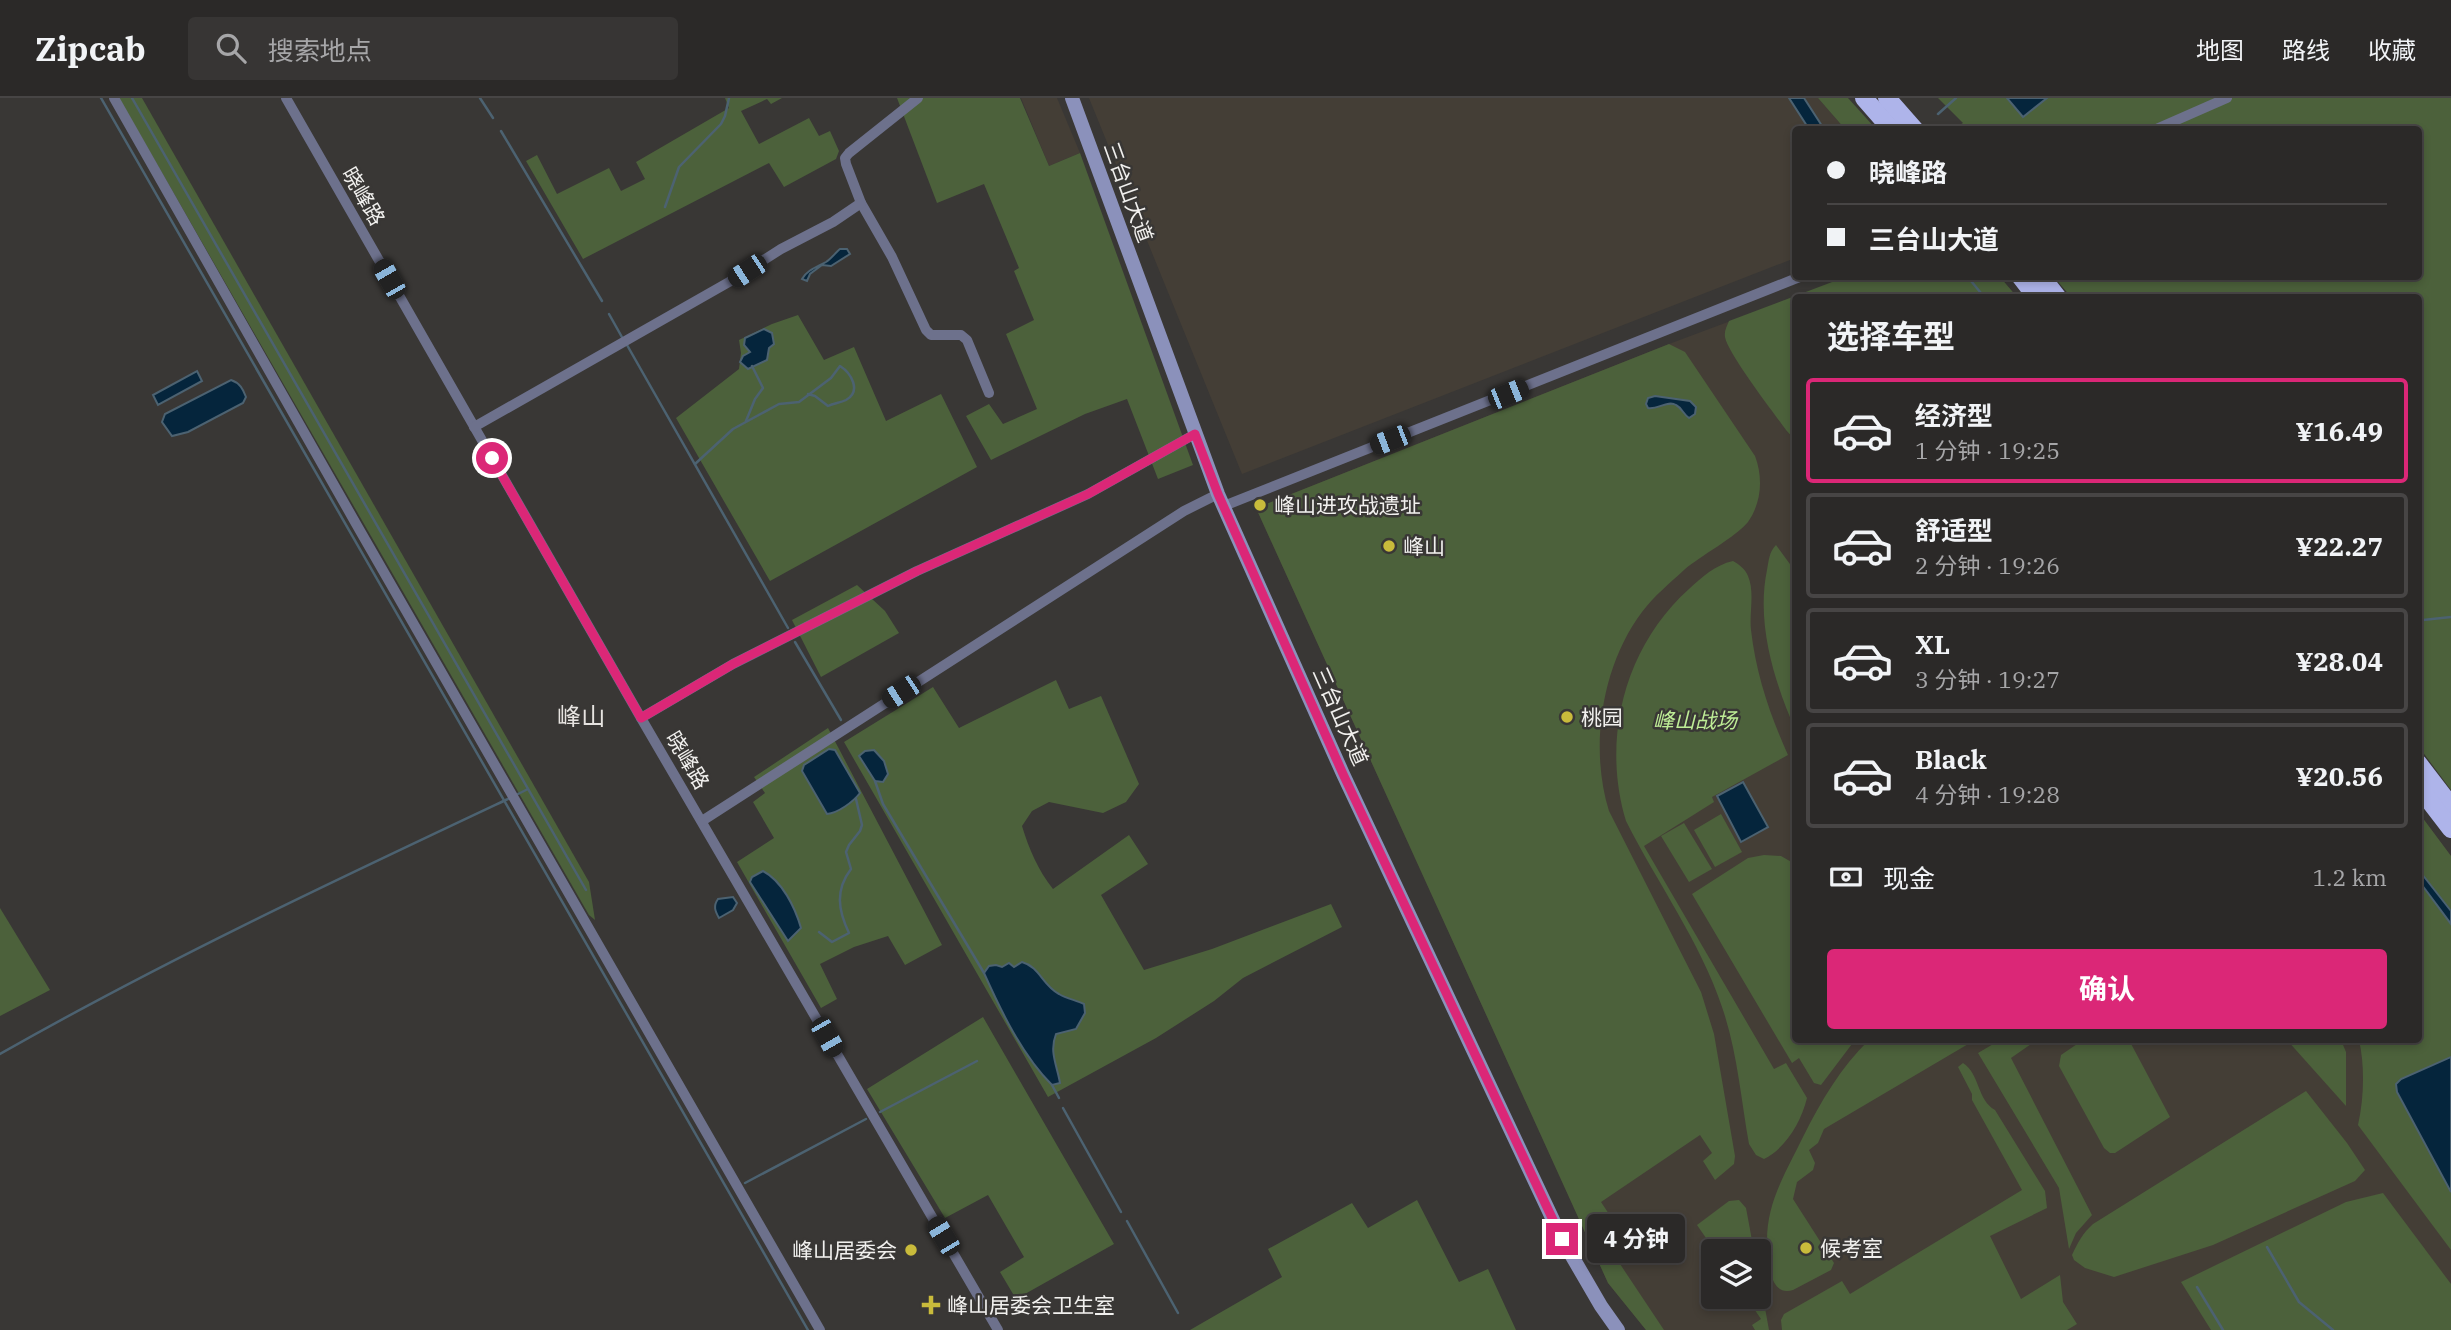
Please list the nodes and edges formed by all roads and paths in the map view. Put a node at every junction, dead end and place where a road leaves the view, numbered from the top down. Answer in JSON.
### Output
{"nodes":[{"id":1,"x":114,"y":98,"type":"edge"},
{"id":2,"x":286,"y":98,"type":"edge"},
{"id":3,"x":918,"y":98,"type":"edge"},
{"id":4,"x":1072,"y":98,"type":"edge"},
{"id":5,"x":1864,"y":98,"type":"edge"},
{"id":6,"x":1887,"y":98,"type":"edge"},
{"id":7,"x":2227,"y":98,"type":"edge"},
{"id":8,"x":1888,"y":126,"type":"edge"},
{"id":9,"x":1912,"y":126,"type":"edge"},
{"id":10,"x":2163,"y":126,"type":"edge"},
{"id":11,"x":862,"y":203,"type":"junction"},
{"id":12,"x":1792,"y":280,"type":"edge"},
{"id":13,"x":2023,"y":280,"type":"edge"},
{"id":14,"x":2044,"y":280,"type":"edge"},
{"id":15,"x":2034,"y":294,"type":"edge"},
{"id":16,"x":2055,"y":294,"type":"edge"},
{"id":17,"x":989,"y":393,"type":"dead end"},
{"id":18,"x":474,"y":427,"type":"junction"},
{"id":19,"x":1195,"y":434,"type":"junction"},
{"id":20,"x":1221,"y":500,"type":"junction"},
{"id":21,"x":641,"y":718,"type":"junction"},
{"id":22,"x":2422,"y":768,"type":"edge"},
{"id":23,"x":2422,"y":791,"type":"edge"},
{"id":24,"x":2451,"y":806,"type":"edge"},
{"id":25,"x":702,"y":821,"type":"junction"},
{"id":26,"x":2451,"y":829,"type":"edge"},
{"id":27,"x":820,"y":1330,"type":"edge"},
{"id":28,"x":998,"y":1330,"type":"edge"},
{"id":29,"x":1618,"y":1330,"type":"edge"}],
"edges":[{"from":1,"to":27,"type":"street"},
{"from":2,"to":18,"type":"street","name":"晓峰路"},
{"from":3,"to":11,"type":"street"},
{"from":4,"to":19,"type":"main road","name":"三台山大道"},
{"from":5,"to":8,"type":"highway"},
{"from":6,"to":9,"type":"highway"},
{"from":7,"to":10,"type":"street"},
{"from":11,"to":17,"type":"street"},
{"from":11,"to":18,"type":"street"},
{"from":12,"to":20,"type":"street"},
{"from":13,"to":15,"type":"highway"},
{"from":14,"to":16,"type":"highway"},
{"from":18,"to":21,"type":"street","name":"晓峰路"},
{"from":19,"to":20,"type":"main road","name":"三台山大道"},
{"from":19,"to":21,"type":"street"},
{"from":20,"to":25,"type":"street"},
{"from":20,"to":29,"type":"main road","name":"三台山大道"},
{"from":21,"to":25,"type":"street","name":"晓峰路"},
{"from":22,"to":24,"type":"highway"},
{"from":23,"to":26,"type":"highway"},
{"from":25,"to":28,"type":"street","name":"晓峰路"}]}
